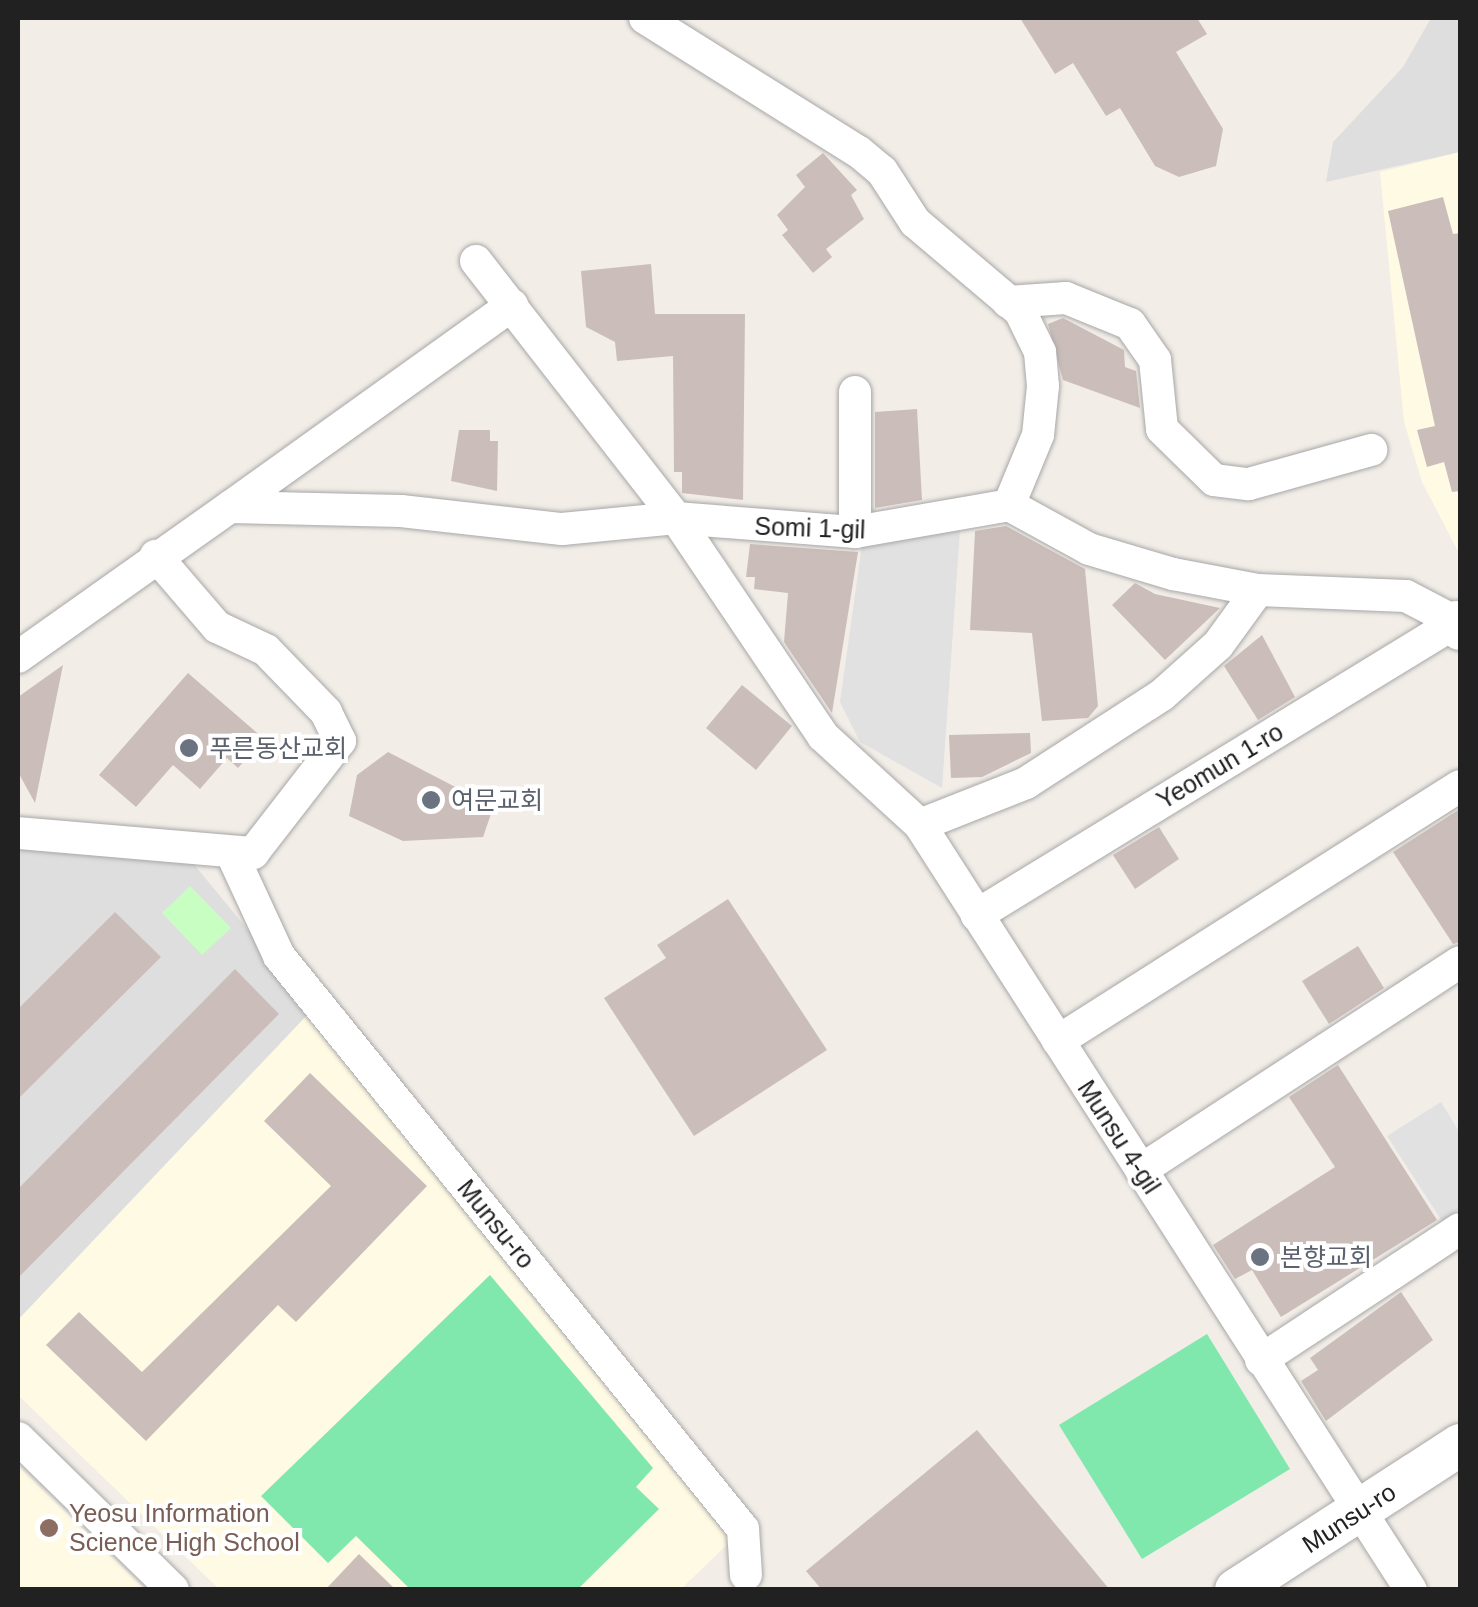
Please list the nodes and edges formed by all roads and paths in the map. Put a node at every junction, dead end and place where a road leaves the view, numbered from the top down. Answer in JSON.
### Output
{"nodes":[{"id":1,"x":645,"y":18,"type":"edge"},
{"id":2,"x":476,"y":261,"type":"dead end"},
{"id":3,"x":1008,"y":302,"type":"junction"},
{"id":4,"x":512,"y":305,"type":"junction"},
{"id":5,"x":855,"y":392,"type":"dead end"},
{"id":6,"x":1371,"y":450,"type":"dead end"},
{"id":7,"x":1009,"y":505,"type":"junction"},
{"id":8,"x":230,"y":508,"type":"junction"},
{"id":9,"x":676,"y":518,"type":"junction"},
{"id":10,"x":855,"y":532,"type":"junction"},
{"id":11,"x":156,"y":556,"type":"junction"},
{"id":12,"x":1258,"y":590,"type":"junction"},
{"id":13,"x":1458,"y":626,"type":"edge"},
{"id":14,"x":18,"y":658,"type":"edge"},
{"id":15,"x":1460,"y":786,"type":"edge"},
{"id":16,"x":920,"y":825,"type":"junction"},
{"id":17,"x":18,"y":833,"type":"edge"},
{"id":18,"x":231,"y":852,"type":"junction"},
{"id":19,"x":977,"y":915,"type":"junction"},
{"id":20,"x":1460,"y":962,"type":"edge"},
{"id":21,"x":1058,"y":1041,"type":"junction"},
{"id":22,"x":1140,"y":1170,"type":"junction"},
{"id":23,"x":1460,"y":1230,"type":"edge"},
{"id":24,"x":1262,"y":1360,"type":"junction"},
{"id":25,"x":18,"y":1438,"type":"edge"},
{"id":26,"x":1460,"y":1445,"type":"edge"},
{"id":27,"x":1358,"y":1512,"type":"junction"},
{"id":28,"x":744,"y":1585,"type":"edge"},
{"id":29,"x":173,"y":1590,"type":"edge"},
{"id":30,"x":1236,"y":1590,"type":"edge"},
{"id":31,"x":1410,"y":1590,"type":"edge"}],
"edges":[{"from":1,"to":3,"type":"street"},
{"from":2,"to":4,"type":"street","name":"Munsu 4-gil"},
{"from":3,"to":6,"type":"street"},
{"from":3,"to":7,"type":"street"},
{"from":4,"to":8,"type":"street"},
{"from":4,"to":9,"type":"street","name":"Munsu 4-gil"},
{"from":5,"to":10,"type":"street"},
{"from":7,"to":10,"type":"street","name":"Somi 1-gil"},
{"from":7,"to":12,"type":"street"},
{"from":8,"to":9,"type":"street","name":"Somi 1-gil"},
{"from":8,"to":11,"type":"street"},
{"from":9,"to":10,"type":"street","name":"Somi 1-gil"},
{"from":9,"to":16,"type":"street","name":"Munsu 4-gil"},
{"from":11,"to":14,"type":"street"},
{"from":11,"to":18,"type":"street"},
{"from":12,"to":13,"type":"street"},
{"from":12,"to":16,"type":"street"},
{"from":13,"to":19,"type":"street","name":"Yeomun 1-ro"},
{"from":15,"to":21,"type":"street"},
{"from":16,"to":19,"type":"street","name":"Munsu 4-gil"},
{"from":17,"to":18,"type":"street"},
{"from":18,"to":28,"type":"street","name":"Munsu-ro"},
{"from":19,"to":21,"type":"street","name":"Munsu 4-gil"},
{"from":20,"to":22,"type":"street"},
{"from":21,"to":22,"type":"street","name":"Munsu 4-gil"},
{"from":22,"to":24,"type":"street","name":"Munsu 4-gil"},
{"from":23,"to":24,"type":"street"},
{"from":24,"to":27,"type":"street","name":"Munsu 4-gil"},
{"from":25,"to":29,"type":"street"},
{"from":26,"to":27,"type":"street","name":"Munsu-ro"},
{"from":27,"to":30,"type":"street","name":"Munsu-ro"},
{"from":27,"to":31,"type":"street","name":"Munsu 4-gil"}]}
